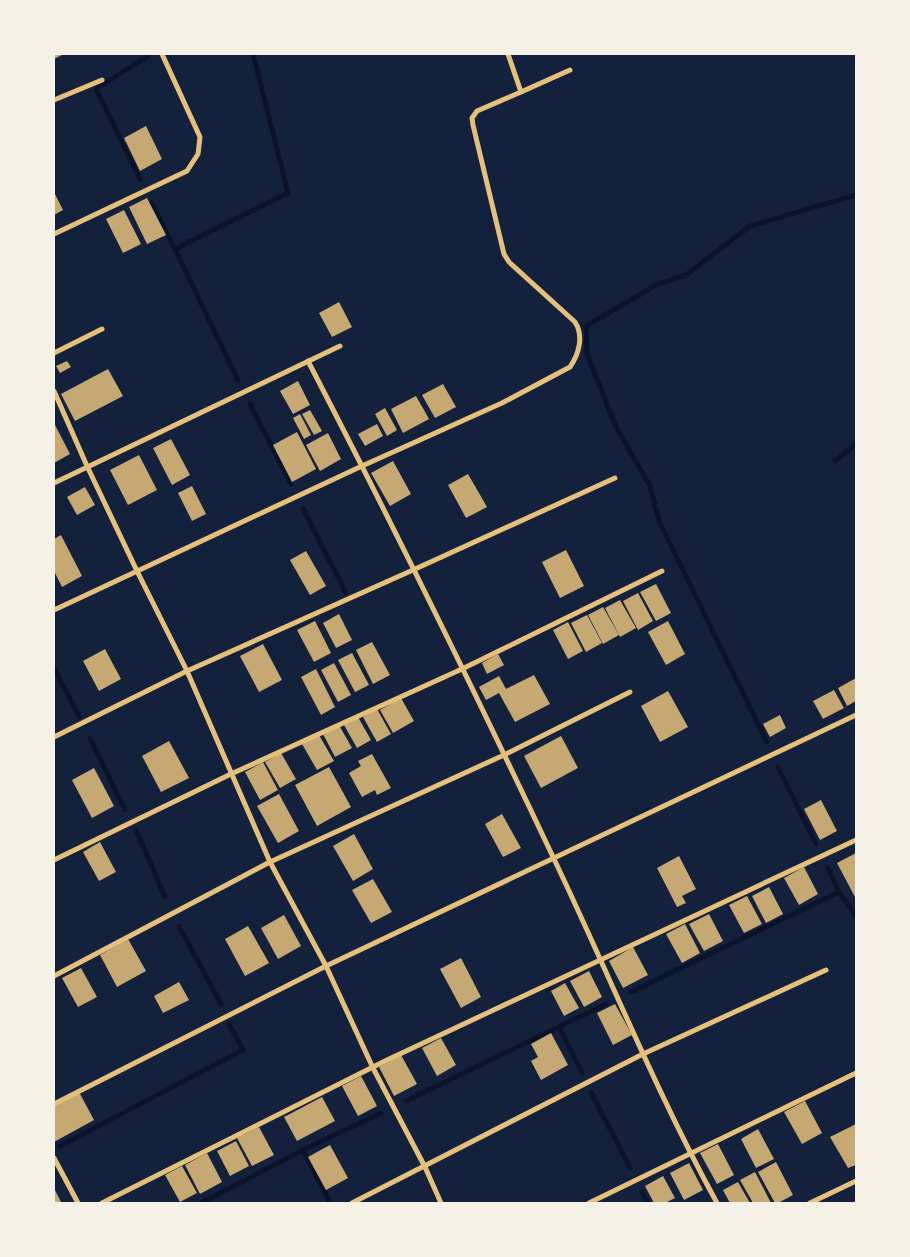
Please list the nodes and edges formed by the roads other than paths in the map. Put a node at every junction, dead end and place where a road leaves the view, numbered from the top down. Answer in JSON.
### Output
{"nodes":[{"id":1,"x":162,"y":54,"type":"edge"},
{"id":2,"x":508,"y":54,"type":"edge"},
{"id":3,"x":570,"y":70,"type":"dead end"},
{"id":4,"x":102,"y":80,"type":"dead end"},
{"id":5,"x":521,"y":92,"type":"junction"},
{"id":6,"x":54,"y":100,"type":"edge"},
{"id":7,"x":54,"y":234,"type":"edge"},
{"id":8,"x":102,"y":329,"type":"dead end"},
{"id":9,"x":340,"y":346,"type":"dead end"},
{"id":10,"x":54,"y":353,"type":"edge"},
{"id":11,"x":308,"y":362,"type":"junction"},
{"id":12,"x":54,"y":391,"type":"edge"},
{"id":13,"x":87,"y":466,"type":"junction"},
{"id":14,"x":362,"y":466,"type":"junction"},
{"id":15,"x":615,"y":478,"type":"dead end"},
{"id":16,"x":54,"y":483,"type":"edge"},
{"id":17,"x":414,"y":570,"type":"junction"},
{"id":18,"x":137,"y":571,"type":"junction"},
{"id":19,"x":662,"y":571,"type":"dead end"},
{"id":20,"x":54,"y":610,"type":"edge"},
{"id":21,"x":462,"y":669,"type":"junction"},
{"id":22,"x":187,"y":670,"type":"junction"},
{"id":23,"x":630,"y":692,"type":"dead end"},
{"id":24,"x":856,"y":715,"type":"edge"},
{"id":25,"x":54,"y":737,"type":"edge"},
{"id":26,"x":504,"y":755,"type":"junction"},
{"id":27,"x":231,"y":774,"type":"junction"},
{"id":28,"x":856,"y":840,"type":"edge"},
{"id":29,"x":554,"y":858,"type":"junction"},
{"id":30,"x":54,"y":860,"type":"edge"},
{"id":31,"x":270,"y":862,"type":"junction"},
{"id":32,"x":601,"y":959,"type":"junction"},
{"id":33,"x":326,"y":966,"type":"junction"},
{"id":34,"x":826,"y":970,"type":"dead end"},
{"id":35,"x":54,"y":976,"type":"edge"},
{"id":36,"x":643,"y":1054,"type":"junction"},
{"id":37,"x":373,"y":1068,"type":"junction"},
{"id":38,"x":856,"y":1073,"type":"edge"},
{"id":39,"x":54,"y":1104,"type":"edge"},
{"id":40,"x":690,"y":1154,"type":"junction"},
{"id":41,"x":54,"y":1158,"type":"edge"},
{"id":42,"x":425,"y":1167,"type":"junction"},
{"id":43,"x":856,"y":1181,"type":"edge"},
{"id":44,"x":78,"y":1203,"type":"edge"},
{"id":45,"x":102,"y":1203,"type":"edge"},
{"id":46,"x":352,"y":1203,"type":"edge"},
{"id":47,"x":441,"y":1203,"type":"edge"},
{"id":48,"x":588,"y":1203,"type":"edge"},
{"id":49,"x":717,"y":1203,"type":"edge"},
{"id":50,"x":810,"y":1203,"type":"edge"}],
"edges":[{"from":1,"to":7,"type":"street"},
{"from":2,"to":5,"type":"street"},
{"from":3,"to":5,"type":"street"},
{"from":4,"to":6,"type":"street"},
{"from":5,"to":14,"type":"street"},
{"from":8,"to":10,"type":"street"},
{"from":9,"to":11,"type":"street"},
{"from":11,"to":13,"type":"street"},
{"from":11,"to":14,"type":"street"},
{"from":12,"to":13,"type":"street"},
{"from":13,"to":16,"type":"street"},
{"from":13,"to":18,"type":"street"},
{"from":14,"to":17,"type":"street"},
{"from":14,"to":18,"type":"street"},
{"from":15,"to":17,"type":"street"},
{"from":17,"to":21,"type":"street"},
{"from":17,"to":22,"type":"street"},
{"from":18,"to":20,"type":"street"},
{"from":18,"to":22,"type":"street"},
{"from":19,"to":21,"type":"street"},
{"from":21,"to":26,"type":"street"},
{"from":21,"to":27,"type":"street"},
{"from":22,"to":25,"type":"street"},
{"from":22,"to":27,"type":"street"},
{"from":23,"to":26,"type":"street"},
{"from":24,"to":29,"type":"street"},
{"from":26,"to":29,"type":"street"},
{"from":26,"to":31,"type":"street"},
{"from":27,"to":30,"type":"street"},
{"from":27,"to":31,"type":"street"},
{"from":28,"to":32,"type":"street"},
{"from":29,"to":32,"type":"street"},
{"from":29,"to":33,"type":"street"},
{"from":31,"to":33,"type":"street"},
{"from":31,"to":35,"type":"street"},
{"from":32,"to":36,"type":"street"},
{"from":32,"to":37,"type":"street"},
{"from":33,"to":37,"type":"street"},
{"from":33,"to":39,"type":"street"},
{"from":34,"to":36,"type":"street"},
{"from":36,"to":40,"type":"street"},
{"from":36,"to":42,"type":"street"},
{"from":37,"to":42,"type":"street"},
{"from":37,"to":45,"type":"street"},
{"from":38,"to":40,"type":"street"},
{"from":40,"to":48,"type":"street"},
{"from":40,"to":49,"type":"street"},
{"from":41,"to":44,"type":"street"},
{"from":42,"to":46,"type":"street"},
{"from":42,"to":47,"type":"street"},
{"from":43,"to":50,"type":"street"}]}
